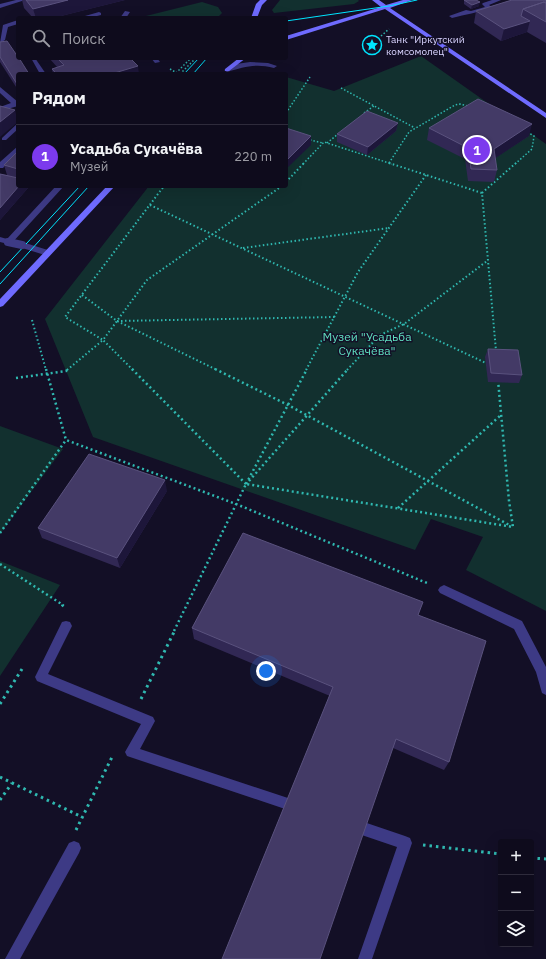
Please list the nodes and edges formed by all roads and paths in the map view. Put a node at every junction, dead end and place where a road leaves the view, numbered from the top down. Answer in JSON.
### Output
{"nodes":[{"id":1,"x":22,"y":0,"type":"edge"},
{"id":2,"x":264,"y":0,"type":"edge"},
{"id":3,"x":375,"y":0,"type":"edge"},
{"id":4,"x":409,"y":0,"type":"edge"},
{"id":5,"x":498,"y":0,"type":"edge"},
{"id":6,"x":0,"y":6,"type":"edge"},
{"id":7,"x":386,"y":8,"type":"junction"},
{"id":8,"x":127,"y":12,"type":"dead end"},
{"id":9,"x":99,"y":14,"type":"dead end"},
{"id":10,"x":90,"y":16,"type":"edge"},
{"id":11,"x":124,"y":16,"type":"edge"},
{"id":12,"x":255,"y":16,"type":"edge"},
{"id":13,"x":452,"y":16,"type":"dead end"},
{"id":14,"x":16,"y":23,"type":"edge"},
{"id":15,"x":390,"y":28,"type":"dead end"},
{"id":16,"x":381,"y":36,"type":"dead end"},
{"id":17,"x":288,"y":37,"type":"edge"},
{"id":18,"x":0,"y":41,"type":"edge"},
{"id":19,"x":34,"y":60,"type":"edge"},
{"id":20,"x":189,"y":60,"type":"edge"},
{"id":21,"x":194,"y":60,"type":"edge"},
{"id":22,"x":234,"y":60,"type":"edge"},
{"id":23,"x":240,"y":60,"type":"edge"},
{"id":24,"x":266,"y":60,"type":"edge"},
{"id":25,"x":42,"y":72,"type":"edge"},
{"id":26,"x":178,"y":72,"type":"edge"},
{"id":27,"x":182,"y":72,"type":"edge"},
{"id":28,"x":225,"y":72,"type":"edge"},
{"id":29,"x":310,"y":76,"type":"dead end"},
{"id":30,"x":341,"y":88,"type":"dead end"},
{"id":31,"x":0,"y":89,"type":"edge"},
{"id":32,"x":16,"y":103,"type":"edge"},
{"id":33,"x":16,"y":104,"type":"edge"},
{"id":34,"x":374,"y":106,"type":"junction"},
{"id":35,"x":474,"y":108,"type":"edge"},
{"id":36,"x":0,"y":109,"type":"edge"},
{"id":37,"x":288,"y":111,"type":"edge"},
{"id":38,"x":362,"y":115,"type":"edge"},
{"id":39,"x":546,"y":116,"type":"edge"},
{"id":40,"x":16,"y":128,"type":"edge"},
{"id":41,"x":416,"y":128,"type":"junction"},
{"id":42,"x":521,"y":129,"type":"edge"},
{"id":43,"x":338,"y":134,"type":"edge"},
{"id":44,"x":4,"y":139,"type":"dead end"},
{"id":45,"x":308,"y":139,"type":"edge"},
{"id":46,"x":324,"y":143,"type":"junction"},
{"id":47,"x":16,"y":150,"type":"edge"},
{"id":48,"x":389,"y":163,"type":"junction"},
{"id":49,"x":0,"y":166,"type":"edge"},
{"id":50,"x":426,"y":175,"type":"junction"},
{"id":51,"x":288,"y":180,"type":"edge"},
{"id":52,"x":58,"y":188,"type":"edge"},
{"id":53,"x":109,"y":188,"type":"edge"},
{"id":54,"x":163,"y":188,"type":"edge"},
{"id":55,"x":277,"y":188,"type":"edge"},
{"id":56,"x":482,"y":193,"type":"junction"},
{"id":57,"x":150,"y":205,"type":"junction"},
{"id":58,"x":389,"y":228,"type":"junction"},
{"id":59,"x":213,"y":234,"type":"junction"},
{"id":60,"x":0,"y":239,"type":"edge"},
{"id":61,"x":8,"y":242,"type":"junction"},
{"id":62,"x":242,"y":248,"type":"junction"},
{"id":63,"x":48,"y":253,"type":"junction"},
{"id":64,"x":488,"y":260,"type":"junction"},
{"id":65,"x":82,"y":295,"type":"junction"},
{"id":66,"x":345,"y":297,"type":"junction"},
{"id":67,"x":1,"y":303,"type":"edge"},
{"id":68,"x":335,"y":317,"type":"junction"},
{"id":69,"x":32,"y":320,"type":"dead end"},
{"id":70,"x":117,"y":321,"type":"junction"},
{"id":71,"x":404,"y":324,"type":"junction"},
{"id":72,"x":102,"y":340,"type":"junction"},
{"id":73,"x":496,"y":353,"type":"edge"},
{"id":74,"x":490,"y":365,"type":"edge"},
{"id":75,"x":47,"y":374,"type":"junction"},
{"id":76,"x":498,"y":376,"type":"edge"},
{"id":77,"x":16,"y":378,"type":"dead end"},
{"id":78,"x":288,"y":405,"type":"junction"},
{"id":79,"x":306,"y":415,"type":"junction"},
{"id":80,"x":501,"y":415,"type":"junction"},
{"id":81,"x":66,"y":440,"type":"junction"},
{"id":82,"x":428,"y":481,"type":"junction"},
{"id":83,"x":246,"y":484,"type":"junction"},
{"id":84,"x":236,"y":504,"type":"junction"},
{"id":85,"x":397,"y":508,"type":"junction"},
{"id":86,"x":513,"y":527,"type":"junction"},
{"id":87,"x":0,"y":533,"type":"edge"},
{"id":88,"x":0,"y":564,"type":"edge"},
{"id":89,"x":444,"y":590,"type":"joint"},
{"id":90,"x":59,"y":612,"type":"dead end"},
{"id":91,"x":66,"y":626,"type":"dead end"},
{"id":92,"x":26,"y":663,"type":"dead end"},
{"id":93,"x":546,"y":689,"type":"edge"},
{"id":94,"x":0,"y":704,"type":"edge"},
{"id":95,"x":132,"y":715,"type":"junction"},
{"id":96,"x":112,"y":756,"type":"dead end"},
{"id":97,"x":0,"y":777,"type":"edge"},
{"id":98,"x":12,"y":783,"type":"junction"},
{"id":99,"x":0,"y":800,"type":"edge"},
{"id":100,"x":308,"y":811,"type":"edge"},
{"id":101,"x":82,"y":817,"type":"junction"},
{"id":102,"x":338,"y":821,"type":"edge"},
{"id":103,"x":75,"y":831,"type":"dead end"},
{"id":104,"x":405,"y":843,"type":"junction"},
{"id":105,"x":74,"y":848,"type":"dead end"},
{"id":106,"x":498,"y":854,"type":"edge"},
{"id":107,"x":534,"y":858,"type":"edge"},
{"id":108,"x":546,"y":859,"type":"edge"},
{"id":109,"x":12,"y":959,"type":"edge"},
{"id":110,"x":365,"y":959,"type":"edge"}],
"edges":[{"from":1,"to":6,"type":"lane"},
{"from":2,"to":12,"type":"main road"},
{"from":3,"to":7,"type":"main road"},
{"from":4,"to":7,"type":"main road"},
{"from":5,"to":13,"type":"lane"},
{"from":7,"to":17,"type":"main road"},
{"from":7,"to":39,"type":"main road"},
{"from":8,"to":11,"type":"lane"},
{"from":9,"to":10,"type":"lane"},
{"from":14,"to":18,"type":"lane"},
{"from":15,"to":16,"type":"path"},
{"from":19,"to":25,"type":"lane"},
{"from":20,"to":26,"type":"path"},
{"from":21,"to":27,"type":"path"},
{"from":22,"to":28,"type":"main road"},
{"from":23,"to":28,"type":"main road"},
{"from":24,"to":28,"type":"lane"},
{"from":29,"to":37,"type":"path"},
{"from":30,"to":34,"type":"path"},
{"from":31,"to":32,"type":"lane"},
{"from":33,"to":36,"type":"lane"},
{"from":34,"to":38,"type":"path"},
{"from":34,"to":41,"type":"path"},
{"from":35,"to":41,"type":"path"},
{"from":40,"to":44,"type":"lane"},
{"from":41,"to":48,"type":"path"},
{"from":42,"to":56,"type":"path"},
{"from":43,"to":46,"type":"path"},
{"from":45,"to":46,"type":"path"},
{"from":46,"to":48,"type":"path"},
{"from":46,"to":51,"type":"path"},
{"from":47,"to":49,"type":"lane"},
{"from":48,"to":50,"type":"path"},
{"from":50,"to":56,"type":"path"},
{"from":50,"to":58,"type":"path"},
{"from":52,"to":61,"type":"lane"},
{"from":53,"to":63,"type":"main road"},
{"from":54,"to":57,"type":"path"},
{"from":55,"to":59,"type":"path"},
{"from":56,"to":64,"type":"path"},
{"from":57,"to":59,"type":"path"},
{"from":57,"to":65,"type":"path"},
{"from":58,"to":62,"type":"path"},
{"from":58,"to":66,"type":"path"},
{"from":59,"to":62,"type":"path"},
{"from":59,"to":70,"type":"path"},
{"from":60,"to":61,"type":"lane"},
{"from":61,"to":63,"type":"lane","bridge":true},
{"from":62,"to":66,"type":"path"},
{"from":63,"to":67,"type":"main road"},
{"from":64,"to":71,"type":"path"},
{"from":64,"to":73,"type":"path"},
{"from":65,"to":70,"type":"path"},
{"from":65,"to":72,"type":"path"},
{"from":66,"to":68,"type":"path"},
{"from":66,"to":71,"type":"path"},
{"from":68,"to":70,"type":"path"},
{"from":68,"to":78,"type":"path"},
{"from":69,"to":75,"type":"path"},
{"from":70,"to":72,"type":"path"},
{"from":70,"to":78,"type":"path"},
{"from":71,"to":74,"type":"path"},
{"from":71,"to":79,"type":"path"},
{"from":72,"to":75,"type":"path"},
{"from":72,"to":83,"type":"path"},
{"from":75,"to":77,"type":"path"},
{"from":75,"to":81,"type":"path"},
{"from":76,"to":80,"type":"path"},
{"from":78,"to":79,"type":"path"},
{"from":78,"to":83,"type":"path"},
{"from":79,"to":82,"type":"path"},
{"from":79,"to":83,"type":"path"},
{"from":80,"to":82,"type":"path"},
{"from":80,"to":86,"type":"path"},
{"from":81,"to":84,"type":"path"},
{"from":81,"to":87,"type":"path"},
{"from":82,"to":85,"type":"path"},
{"from":82,"to":86,"type":"path"},
{"from":83,"to":84,"type":"path"},
{"from":83,"to":85,"type":"path"},
{"from":84,"to":89,"type":"path"},
{"from":84,"to":95,"type":"path"},
{"from":85,"to":86,"type":"path"},
{"from":88,"to":90,"type":"path"},
{"from":89,"to":93,"type":"lane"},
{"from":91,"to":95,"type":"lane"},
{"from":92,"to":94,"type":"path"},
{"from":95,"to":100,"type":"lane"},
{"from":96,"to":101,"type":"path"},
{"from":97,"to":98,"type":"path"},
{"from":98,"to":99,"type":"path"},
{"from":98,"to":101,"type":"path"},
{"from":101,"to":103,"type":"path"},
{"from":102,"to":104,"type":"lane"},
{"from":104,"to":106,"type":"path"},
{"from":104,"to":110,"type":"lane"},
{"from":105,"to":109,"type":"lane"},
{"from":107,"to":108,"type":"path"}]}
